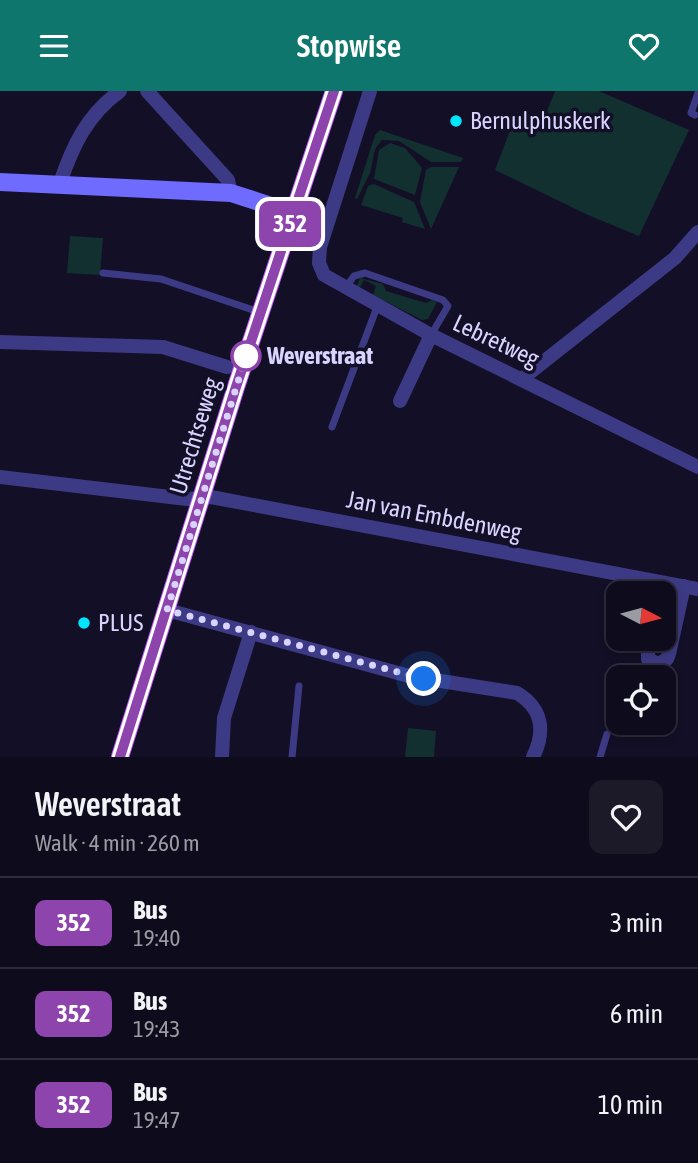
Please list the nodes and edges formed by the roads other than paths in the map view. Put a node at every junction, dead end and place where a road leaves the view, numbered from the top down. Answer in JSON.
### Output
{"nodes":[{"id":1,"x":120,"y":91,"type":"edge"},
{"id":2,"x":147,"y":91,"type":"edge"},
{"id":3,"x":334,"y":91,"type":"edge"},
{"id":4,"x":370,"y":91,"type":"edge"},
{"id":5,"x":698,"y":93,"type":"edge"},
{"id":6,"x":695,"y":115,"type":"dead end"},
{"id":7,"x":60,"y":183,"type":"junction"},
{"id":8,"x":0,"y":185,"type":"edge"},
{"id":9,"x":231,"y":193,"type":"junction"},
{"id":10,"x":293,"y":213,"type":"junction"},
{"id":11,"x":698,"y":232,"type":"edge"},
{"id":12,"x":103,"y":273,"type":"dead end"},
{"id":13,"x":346,"y":287,"type":"junction"},
{"id":14,"x":377,"y":307,"type":"junction"},
{"id":15,"x":260,"y":312,"type":"junction"},
{"id":16,"x":431,"y":335,"type":"junction"},
{"id":17,"x":0,"y":342,"type":"edge"},
{"id":18,"x":227,"y":367,"type":"dead end"},
{"id":19,"x":523,"y":379,"type":"junction"},
{"id":20,"x":400,"y":401,"type":"dead end"},
{"id":21,"x":332,"y":427,"type":"dead end"},
{"id":22,"x":698,"y":467,"type":"edge"},
{"id":23,"x":0,"y":477,"type":"edge"},
{"id":24,"x":201,"y":498,"type":"junction"},
{"id":25,"x":626,"y":581,"type":"edge"},
{"id":26,"x":691,"y":588,"type":"edge"},
{"id":27,"x":167,"y":610,"type":"junction"},
{"id":28,"x":251,"y":632,"type":"junction"},
{"id":29,"x":676,"y":633,"type":"edge"},
{"id":30,"x":648,"y":651,"type":"edge"},
{"id":31,"x":670,"y":651,"type":"edge"},
{"id":32,"x":299,"y":687,"type":"dead end"},
{"id":33,"x":607,"y":735,"type":"edge"},
{"id":34,"x":125,"y":756,"type":"edge"},
{"id":35,"x":222,"y":757,"type":"edge"},
{"id":36,"x":292,"y":757,"type":"edge"},
{"id":37,"x":533,"y":757,"type":"edge"},
{"id":38,"x":600,"y":757,"type":"edge"}],
"edges":[{"from":1,"to":7,"type":"street"},
{"from":2,"to":9,"type":"street"},
{"from":3,"to":10,"type":"main road","name":"Utrechtseweg"},
{"from":4,"to":13,"type":"street","name":"Lebretweg"},
{"from":5,"to":6,"type":"lane"},
{"from":7,"to":8,"type":"street"},
{"from":7,"to":9,"type":"street"},
{"from":9,"to":10,"type":"street"},
{"from":10,"to":15,"type":"main road","name":"Utrechtseweg"},
{"from":11,"to":19,"type":"street"},
{"from":12,"to":15,"type":"lane"},
{"from":13,"to":14,"type":"street","name":"Lebretweg"},
{"from":13,"to":16,"type":"lane"},
{"from":14,"to":16,"type":"street","name":"Lebretweg"},
{"from":14,"to":21,"type":"lane"},
{"from":15,"to":24,"type":"main road","name":"Utrechtseweg"},
{"from":16,"to":19,"type":"street","name":"Lebretweg"},
{"from":16,"to":20,"type":"street"},
{"from":17,"to":18,"type":"street"},
{"from":19,"to":22,"type":"street","name":"Lebretweg"},
{"from":23,"to":24,"type":"street","name":"Jan van Embdenweg"},
{"from":24,"to":25,"type":"street","name":"Jan van Embdenweg"},
{"from":24,"to":27,"type":"main road","name":"Utrechtseweg"},
{"from":26,"to":29,"type":"street","name":"Jan van Embdenweg"},
{"from":27,"to":28,"type":"street"},
{"from":27,"to":34,"type":"main road","name":"Utrechtseweg"},
{"from":28,"to":35,"type":"street"},
{"from":28,"to":37,"type":"street"},
{"from":30,"to":31,"type":"street","name":"Jan van Embdenweg"},
{"from":32,"to":36,"type":"lane"},
{"from":33,"to":38,"type":"lane"}]}
